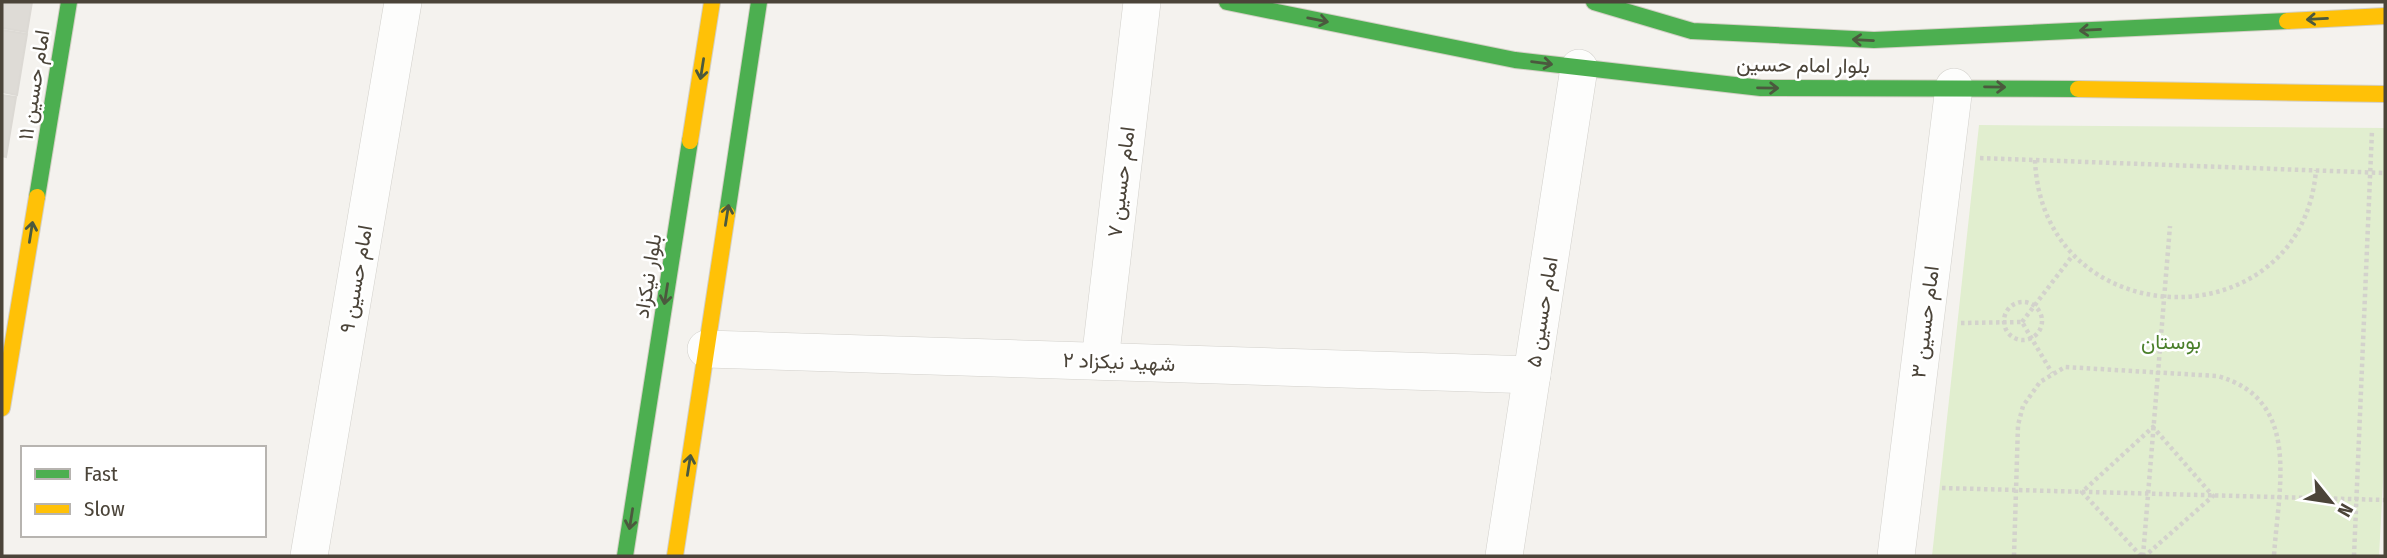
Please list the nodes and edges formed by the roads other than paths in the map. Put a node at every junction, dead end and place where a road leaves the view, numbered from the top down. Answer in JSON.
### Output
{"nodes":[{"id":1,"x":69,"y":2,"type":"edge"},
{"id":2,"x":403,"y":2,"type":"edge"},
{"id":3,"x":712,"y":2,"type":"edge"},
{"id":4,"x":759,"y":2,"type":"edge"},
{"id":5,"x":1142,"y":2,"type":"edge"},
{"id":6,"x":1227,"y":2,"type":"edge"},
{"id":7,"x":1594,"y":2,"type":"edge"},
{"id":8,"x":2385,"y":16,"type":"edge"},
{"id":9,"x":1579,"y":68,"type":"junction"},
{"id":10,"x":1954,"y":87,"type":"junction"},
{"id":11,"x":2379,"y":94,"type":"edge"},
{"id":12,"x":11,"y":298,"type":"edge"},
{"id":13,"x":706,"y":349,"type":"junction"},
{"id":14,"x":1100,"y":361,"type":"junction"},
{"id":15,"x":1532,"y":375,"type":"junction"},
{"id":16,"x":2,"y":408,"type":"edge"},
{"id":17,"x":309,"y":556,"type":"edge"},
{"id":18,"x":625,"y":556,"type":"edge"},
{"id":19,"x":675,"y":556,"type":"edge"},
{"id":20,"x":1504,"y":556,"type":"edge"},
{"id":21,"x":1896,"y":556,"type":"edge"}],
"edges":[{"from":12,"to":1,"type":"main road","name":"امام حسین ۱۱","one_way":true},
{"from":2,"to":17,"type":"street","name":"امام حسین ۹"},
{"from":3,"to":18,"type":"main road","name":"بلوار نیکزاد","one_way":true},
{"from":13,"to":4,"type":"main road","one_way":true},
{"from":5,"to":14,"type":"street","name":"امام حسین ۷"},
{"from":6,"to":9,"type":"main road","name":"بلوار امام حسین","one_way":true},
{"from":8,"to":7,"type":"main road","name":"بلوار امام حسین","one_way":true},
{"from":9,"to":10,"type":"main road","name":"بلوار امام حسین","one_way":true},
{"from":9,"to":15,"type":"street","name":"امام حسین ۵"},
{"from":10,"to":11,"type":"main road","name":"بلوار امام حسین","one_way":true},
{"from":10,"to":21,"type":"street","name":"امام حسین ۳"},
{"from":12,"to":16,"type":"main road","name":"امام حسین ۱۱"},
{"from":13,"to":14,"type":"street","name":"شهید نیکزاد ۲"},
{"from":19,"to":13,"type":"main road","one_way":true},
{"from":14,"to":15,"type":"street","name":"شهید نیکزاد ۲"},
{"from":15,"to":20,"type":"street","name":"امام حسین ۵"}]}
